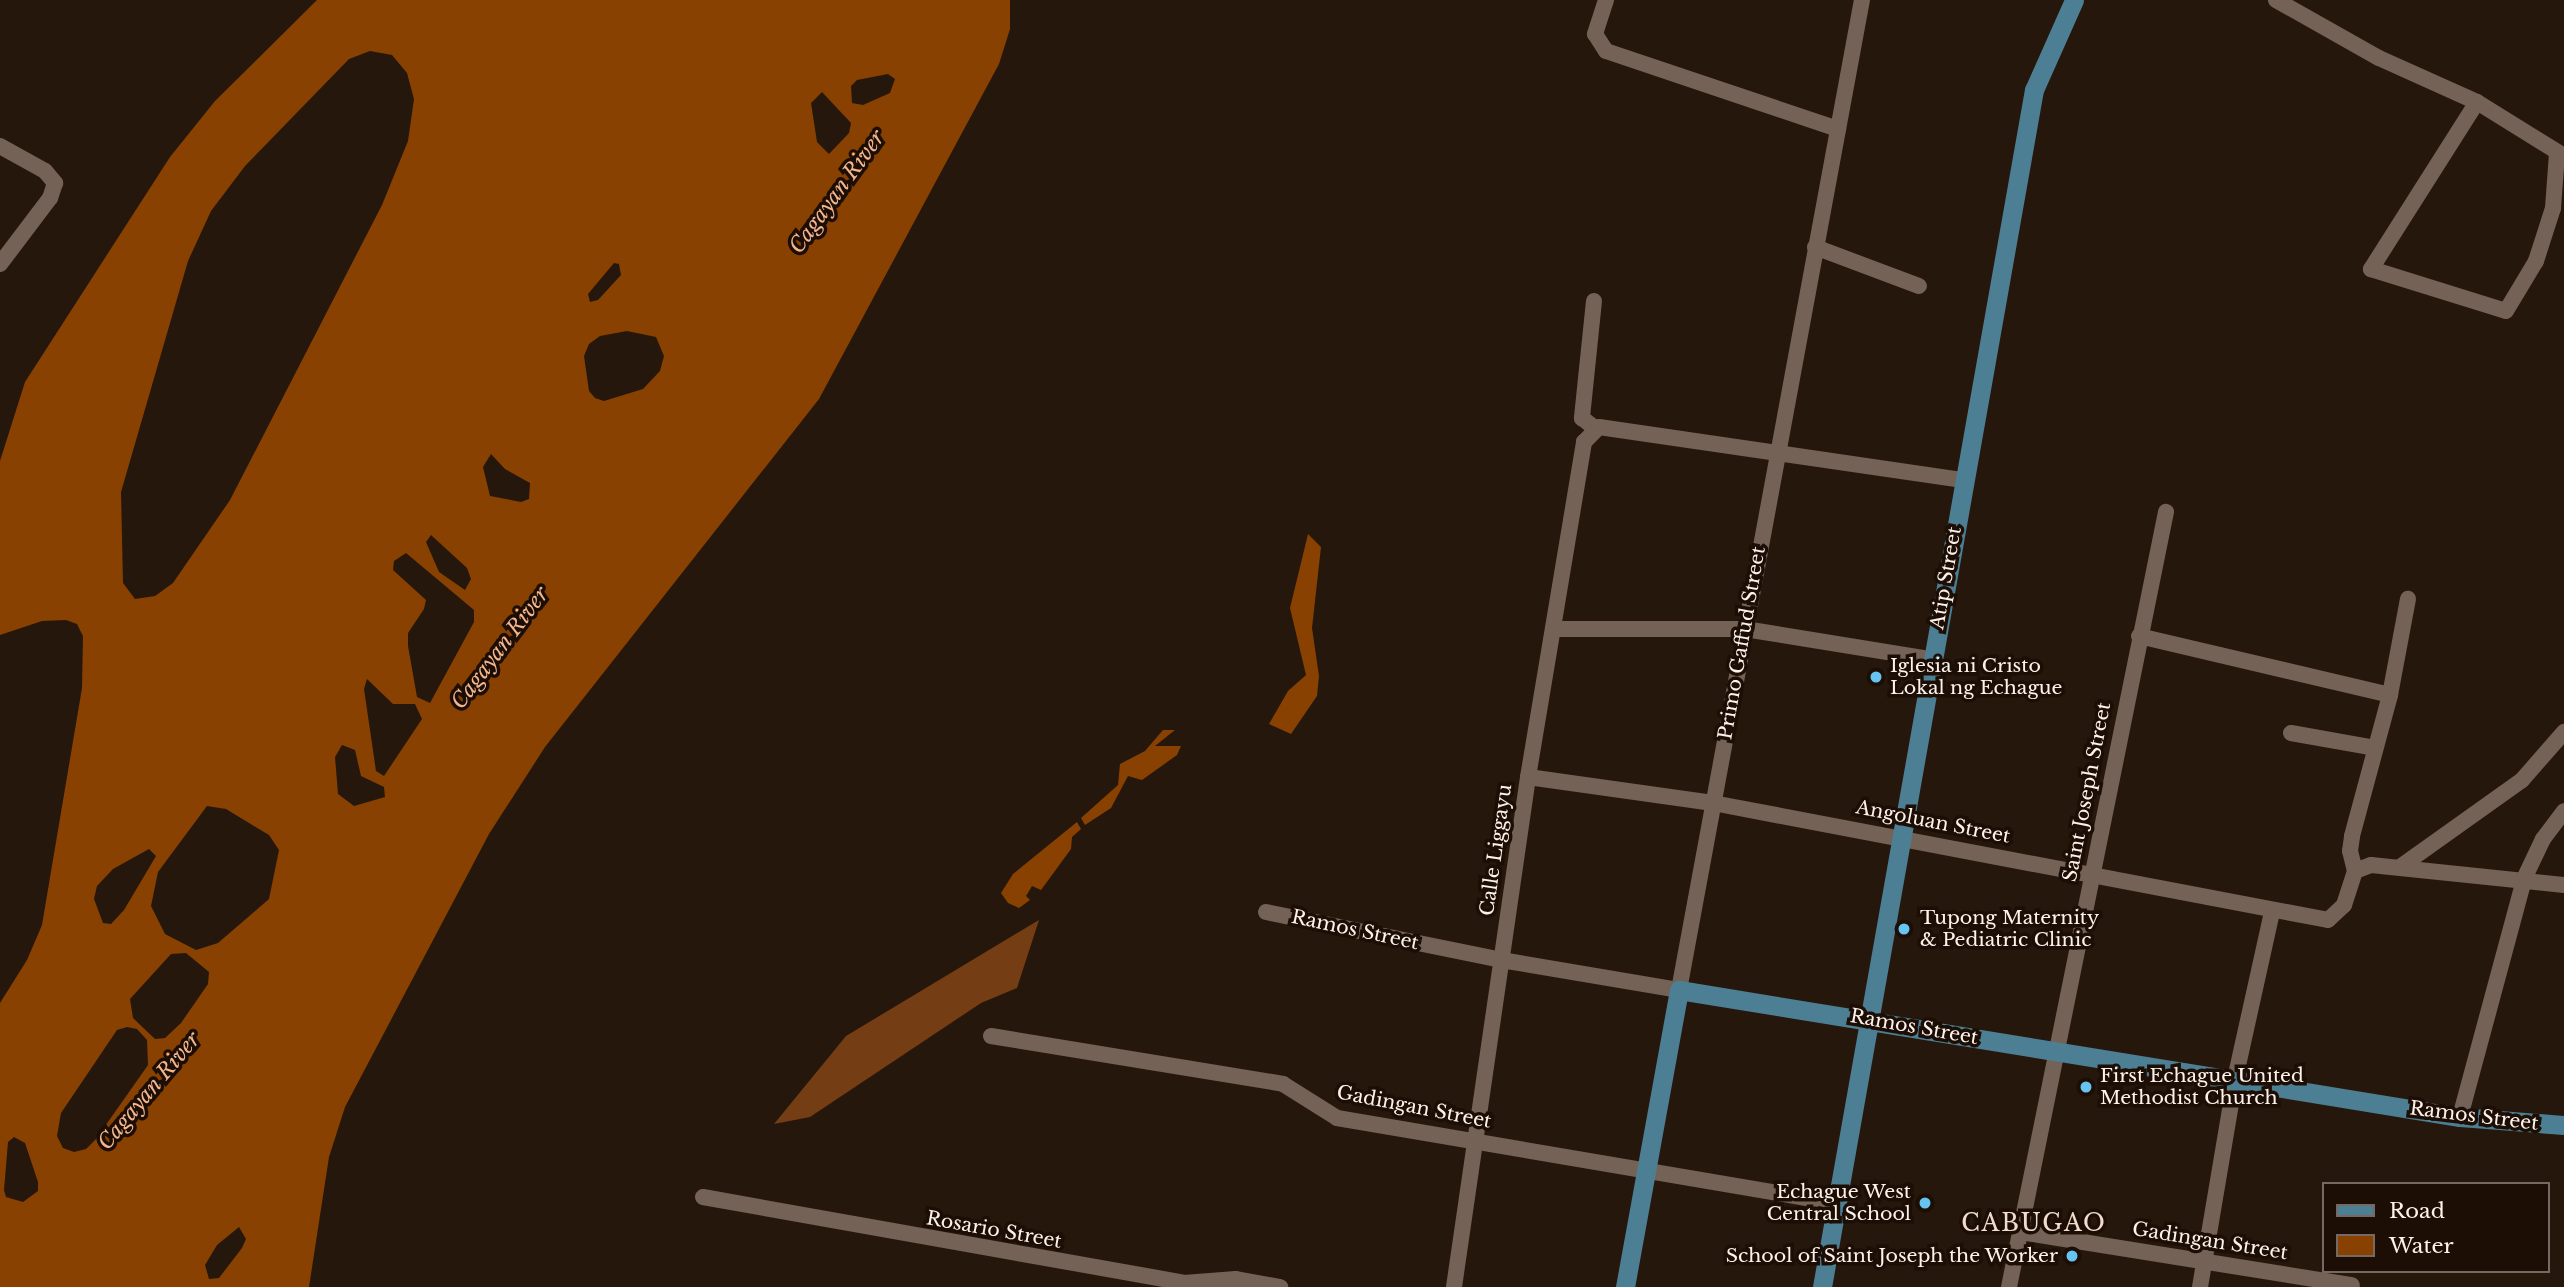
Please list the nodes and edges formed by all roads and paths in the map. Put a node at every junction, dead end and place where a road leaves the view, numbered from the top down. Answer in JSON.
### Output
{"nodes":[{"id":1,"x":1606,"y":0,"type":"edge"},
{"id":2,"x":1862,"y":0,"type":"edge"},
{"id":3,"x":2074,"y":0,"type":"edge"},
{"id":4,"x":2276,"y":0,"type":"edge"},
{"id":5,"x":2477,"y":102,"type":"junction"},
{"id":6,"x":1838,"y":130,"type":"junction"},
{"id":7,"x":0,"y":146,"type":"edge"},
{"id":8,"x":2560,"y":154,"type":"edge"},
{"id":9,"x":1815,"y":247,"type":"junction"},
{"id":10,"x":0,"y":264,"type":"edge"},
{"id":11,"x":1919,"y":286,"type":"dead end"},
{"id":12,"x":1594,"y":301,"type":"dead end"},
{"id":13,"x":1597,"y":428,"type":"junction"},
{"id":14,"x":1775,"y":455,"type":"junction"},
{"id":15,"x":1963,"y":480,"type":"junction"},
{"id":16,"x":2165,"y":512,"type":"dead end"},
{"id":17,"x":2408,"y":599,"type":"dead end"},
{"id":18,"x":1553,"y":629,"type":"junction"},
{"id":19,"x":1745,"y":629,"type":"junction"},
{"id":20,"x":2139,"y":636,"type":"junction"},
{"id":21,"x":1931,"y":659,"type":"junction"},
{"id":22,"x":2390,"y":695,"type":"junction"},
{"id":23,"x":2564,"y":732,"type":"edge"},
{"id":24,"x":2291,"y":733,"type":"dead end"},
{"id":25,"x":2375,"y":748,"type":"junction"},
{"id":26,"x":1528,"y":777,"type":"junction"},
{"id":27,"x":1713,"y":803,"type":"junction"},
{"id":28,"x":2564,"y":811,"type":"edge"},
{"id":29,"x":1900,"y":837,"type":"junction"},
{"id":30,"x":2400,"y":867,"type":"junction"},
{"id":31,"x":2355,"y":871,"type":"junction"},
{"id":32,"x":2092,"y":873,"type":"junction"},
{"id":33,"x":2524,"y":879,"type":"junction"},
{"id":34,"x":2564,"y":885,"type":"edge"},
{"id":35,"x":1266,"y":912,"type":"dead end"},
{"id":36,"x":2272,"y":912,"type":"junction"},
{"id":37,"x":1501,"y":960,"type":"junction"},
{"id":38,"x":1679,"y":990,"type":"junction"},
{"id":39,"x":1869,"y":1018,"type":"junction"},
{"id":40,"x":991,"y":1036,"type":"dead end"},
{"id":41,"x":2056,"y":1052,"type":"junction"},
{"id":42,"x":2235,"y":1079,"type":"junction"},
{"id":43,"x":2460,"y":1118,"type":"junction"},
{"id":44,"x":2564,"y":1125,"type":"edge"},
{"id":45,"x":1477,"y":1141,"type":"junction"},
{"id":46,"x":1644,"y":1169,"type":"junction"},
{"id":47,"x":703,"y":1197,"type":"dead end"},
{"id":48,"x":1836,"y":1203,"type":"junction"},
{"id":49,"x":2020,"y":1232,"type":"junction"},
{"id":50,"x":2204,"y":1261,"type":"junction"},
{"id":51,"x":2352,"y":1285,"type":"dead end"},
{"id":52,"x":1280,"y":1287,"type":"edge"},
{"id":53,"x":1454,"y":1287,"type":"edge"},
{"id":54,"x":1625,"y":1287,"type":"edge"},
{"id":55,"x":1822,"y":1287,"type":"edge"},
{"id":56,"x":2009,"y":1287,"type":"edge"},
{"id":57,"x":2200,"y":1287,"type":"edge"}],
"edges":[{"from":1,"to":6,"type":"street"},
{"from":2,"to":6,"type":"street","name":"Primo Gaffud Street"},
{"from":3,"to":15,"type":"main road","name":"Atip Street"},
{"from":4,"to":5,"type":"street"},
{"from":5,"to":8,"type":"street"},
{"from":5,"to":8,"type":"street"},
{"from":6,"to":9,"type":"street","name":"Primo Gaffud Street"},
{"from":7,"to":10,"type":"street"},
{"from":9,"to":11,"type":"street"},
{"from":9,"to":14,"type":"street","name":"Primo Gaffud Street"},
{"from":12,"to":13,"type":"street"},
{"from":13,"to":14,"type":"street"},
{"from":13,"to":18,"type":"street","name":"Calle Liggayu"},
{"from":14,"to":15,"type":"street"},
{"from":14,"to":19,"type":"street","name":"Primo Gaffud Street"},
{"from":15,"to":21,"type":"main road","name":"Atip Street"},
{"from":16,"to":20,"type":"street","name":"Saint Joseph Street"},
{"from":17,"to":22,"type":"street"},
{"from":18,"to":19,"type":"street"},
{"from":18,"to":26,"type":"street","name":"Calle Liggayu"},
{"from":19,"to":21,"type":"street"},
{"from":19,"to":27,"type":"street","name":"Primo Gaffud Street"},
{"from":20,"to":22,"type":"street"},
{"from":20,"to":32,"type":"street","name":"Saint Joseph Street"},
{"from":21,"to":29,"type":"main road","name":"Atip Street"},
{"from":22,"to":25,"type":"street"},
{"from":23,"to":30,"type":"street"},
{"from":24,"to":25,"type":"street"},
{"from":25,"to":31,"type":"street"},
{"from":26,"to":27,"type":"street","name":"Angoluan Street"},
{"from":26,"to":37,"type":"street","name":"Calle Liggayu"},
{"from":27,"to":29,"type":"street","name":"Angoluan Street"},
{"from":27,"to":38,"type":"street","name":"Primo Gaffud Street"},
{"from":28,"to":33,"type":"street"},
{"from":29,"to":32,"type":"street","name":"Angoluan Street"},
{"from":29,"to":39,"type":"main road","name":"Atip Street"},
{"from":30,"to":31,"type":"street"},
{"from":30,"to":33,"type":"street"},
{"from":31,"to":36,"type":"street","name":"Angoluan Street"},
{"from":32,"to":36,"type":"street","name":"Angoluan Street"},
{"from":32,"to":41,"type":"street","name":"Saint Joseph Street"},
{"from":33,"to":34,"type":"street"},
{"from":33,"to":43,"type":"street"},
{"from":35,"to":37,"type":"street","name":"Ramos Street"},
{"from":36,"to":42,"type":"street"},
{"from":37,"to":38,"type":"street","name":"Ramos Street"},
{"from":37,"to":45,"type":"street","name":"Calle Liggayu"},
{"from":38,"to":39,"type":"main road","name":"Ramos Street"},
{"from":38,"to":46,"type":"main road","name":"Primo Gaffud Street"},
{"from":39,"to":41,"type":"main road","name":"Ramos Street"},
{"from":39,"to":48,"type":"main road","name":"Atip Street"},
{"from":40,"to":45,"type":"street","name":"Gadingan Street"},
{"from":41,"to":42,"type":"main road","name":"Ramos Street"},
{"from":41,"to":49,"type":"street","name":"Saint Joseph Street"},
{"from":42,"to":43,"type":"main road","name":"Ramos Street"},
{"from":42,"to":50,"type":"street"},
{"from":43,"to":44,"type":"main road","name":"Ramos Street"},
{"from":45,"to":46,"type":"street","name":"Gadingan Street"},
{"from":45,"to":53,"type":"street","name":"Calle Liggayu"},
{"from":46,"to":48,"type":"street","name":"Gadingan Street"},
{"from":46,"to":54,"type":"main road","name":"Primo Gaffud Street"},
{"from":47,"to":52,"type":"street","name":"Rosario Street"},
{"from":48,"to":55,"type":"main road","name":"Atip Street"},
{"from":49,"to":50,"type":"street","name":"Gadingan Street"},
{"from":49,"to":56,"type":"street","name":"Saint Joseph Street"},
{"from":50,"to":51,"type":"street","name":"Gadingan Street"},
{"from":50,"to":57,"type":"street"}]}
